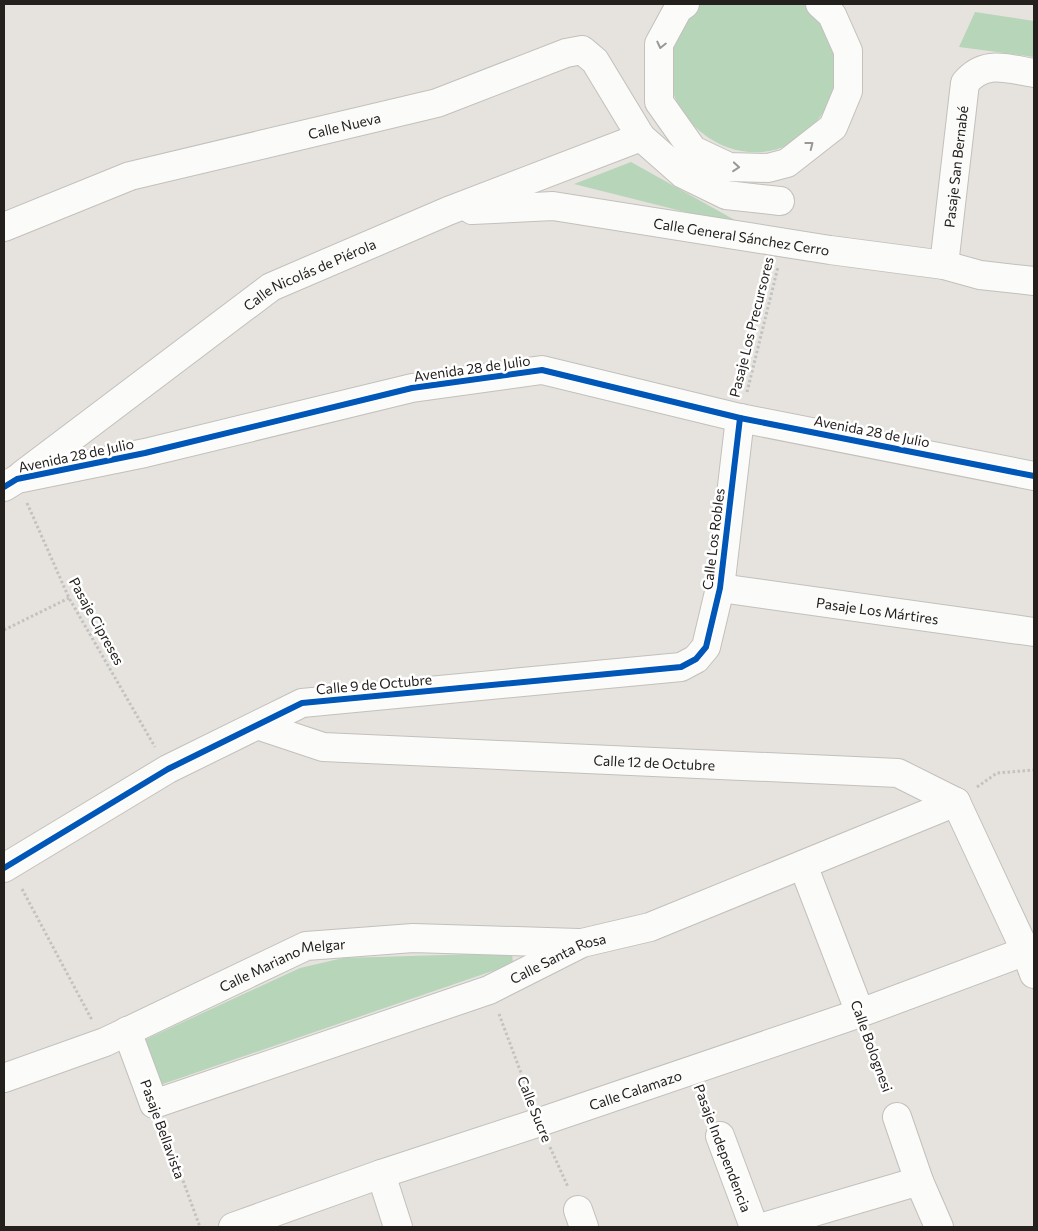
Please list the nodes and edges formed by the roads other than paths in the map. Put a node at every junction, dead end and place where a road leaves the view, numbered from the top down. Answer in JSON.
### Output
{"nodes":[{"id":1,"x":685,"y":4,"type":"edge"},
{"id":2,"x":820,"y":4,"type":"edge"},
{"id":3,"x":1034,"y":73,"type":"edge"},
{"id":4,"x":641,"y":137,"type":"junction"},
{"id":5,"x":768,"y":168,"type":"junction"},
{"id":6,"x":780,"y":201,"type":"junction"},
{"id":7,"x":448,"y":211,"type":"junction"},
{"id":8,"x":4,"y":227,"type":"edge"},
{"id":9,"x":790,"y":243,"type":"junction"},
{"id":10,"x":944,"y":265,"type":"junction"},
{"id":11,"x":1034,"y":281,"type":"edge"},
{"id":12,"x":740,"y":418,"type":"junction"},
{"id":13,"x":1034,"y":476,"type":"edge"},
{"id":14,"x":10,"y":483,"type":"edge"},
{"id":15,"x":720,"y":588,"type":"junction"},
{"id":16,"x":1034,"y":632,"type":"edge"},
{"id":17,"x":696,"y":660,"type":"joint"},
{"id":18,"x":260,"y":726,"type":"junction"},
{"id":19,"x":956,"y":802,"type":"junction"},
{"id":20,"x":803,"y":865,"type":"junction"},
{"id":21,"x":6,"y":866,"type":"edge"},
{"id":22,"x":582,"y":943,"type":"junction"},
{"id":23,"x":1032,"y":958,"type":"edge"},
{"id":24,"x":860,"y":1013,"type":"junction"},
{"id":25,"x":116,"y":1036,"type":"junction"},
{"id":26,"x":4,"y":1078,"type":"edge"},
{"id":27,"x":154,"y":1104,"type":"joint"},
{"id":28,"x":897,"y":1117,"type":"road end"},
{"id":29,"x":720,"y":1136,"type":"road end"},
{"id":30,"x":381,"y":1174,"type":"junction"},
{"id":31,"x":919,"y":1181,"type":"junction"},
{"id":32,"x":233,"y":1227,"type":"edge"},
{"id":33,"x":398,"y":1227,"type":"edge"},
{"id":34,"x":754,"y":1227,"type":"edge"},
{"id":35,"x":763,"y":1227,"type":"edge"},
{"id":36,"x":939,"y":1227,"type":"edge"}],
"edges":[{"from":1,"to":5,"type":"street","one_way":true},
{"from":5,"to":2,"type":"street","one_way":true},
{"from":3,"to":10,"type":"street","name":"Pasaje San Bernabé"},
{"from":4,"to":6,"type":"street"},
{"from":4,"to":7,"type":"street","name":"Calle Nicolás de Piérola"},
{"from":4,"to":8,"type":"street","name":"Calle Nueva"},
{"from":5,"to":6,"type":"street"},
{"from":6,"to":9,"type":"street"},
{"from":7,"to":9,"type":"street","name":"Calle General Sánchez Cerro"},
{"from":7,"to":14,"type":"street","name":"Calle Nicolás de Piérola"},
{"from":9,"to":10,"type":"street","name":"Calle General Sánchez Cerro"},
{"from":10,"to":11,"type":"street","name":"Calle General Sánchez Cerro"},
{"from":12,"to":13,"type":"street","name":"Avenida 28 de Julio"},
{"from":12,"to":14,"type":"street","name":"Avenida 28 de Julio"},
{"from":12,"to":15,"type":"street","name":"Calle Los Robles"},
{"from":15,"to":16,"type":"street","name":"Pasaje Los Mártires"},
{"from":15,"to":17,"type":"street","name":"Calle Los Robles"},
{"from":17,"to":18,"type":"street","name":"Calle 9 de Octubre"},
{"from":18,"to":19,"type":"street","name":"Calle 12 de Octubre"},
{"from":18,"to":21,"type":"street","name":"Calle 9 de Octubre"},
{"from":19,"to":20,"type":"street","name":"Calle Santa Rosa"},
{"from":19,"to":23,"type":"street"},
{"from":20,"to":22,"type":"street","name":"Calle Santa Rosa"},
{"from":20,"to":24,"type":"street","name":"Calle Bolognesi"},
{"from":22,"to":25,"type":"street","name":"Calle Mariano Melgar"},
{"from":22,"to":27,"type":"street","name":"Calle Santa Rosa"},
{"from":23,"to":24,"type":"street","name":"Calle Calamazo"},
{"from":24,"to":30,"type":"street","name":"Calle Calamazo"},
{"from":25,"to":26,"type":"street","name":"Calle Mariano Melgar"},
{"from":25,"to":27,"type":"street","name":"Pasaje Bellavista"},
{"from":28,"to":31,"type":"street"},
{"from":29,"to":34,"type":"street","name":"Pasaje Independencia"},
{"from":30,"to":32,"type":"street","name":"Calle Calamazo"},
{"from":30,"to":33,"type":"street"},
{"from":31,"to":35,"type":"street"},
{"from":31,"to":36,"type":"street"}]}
